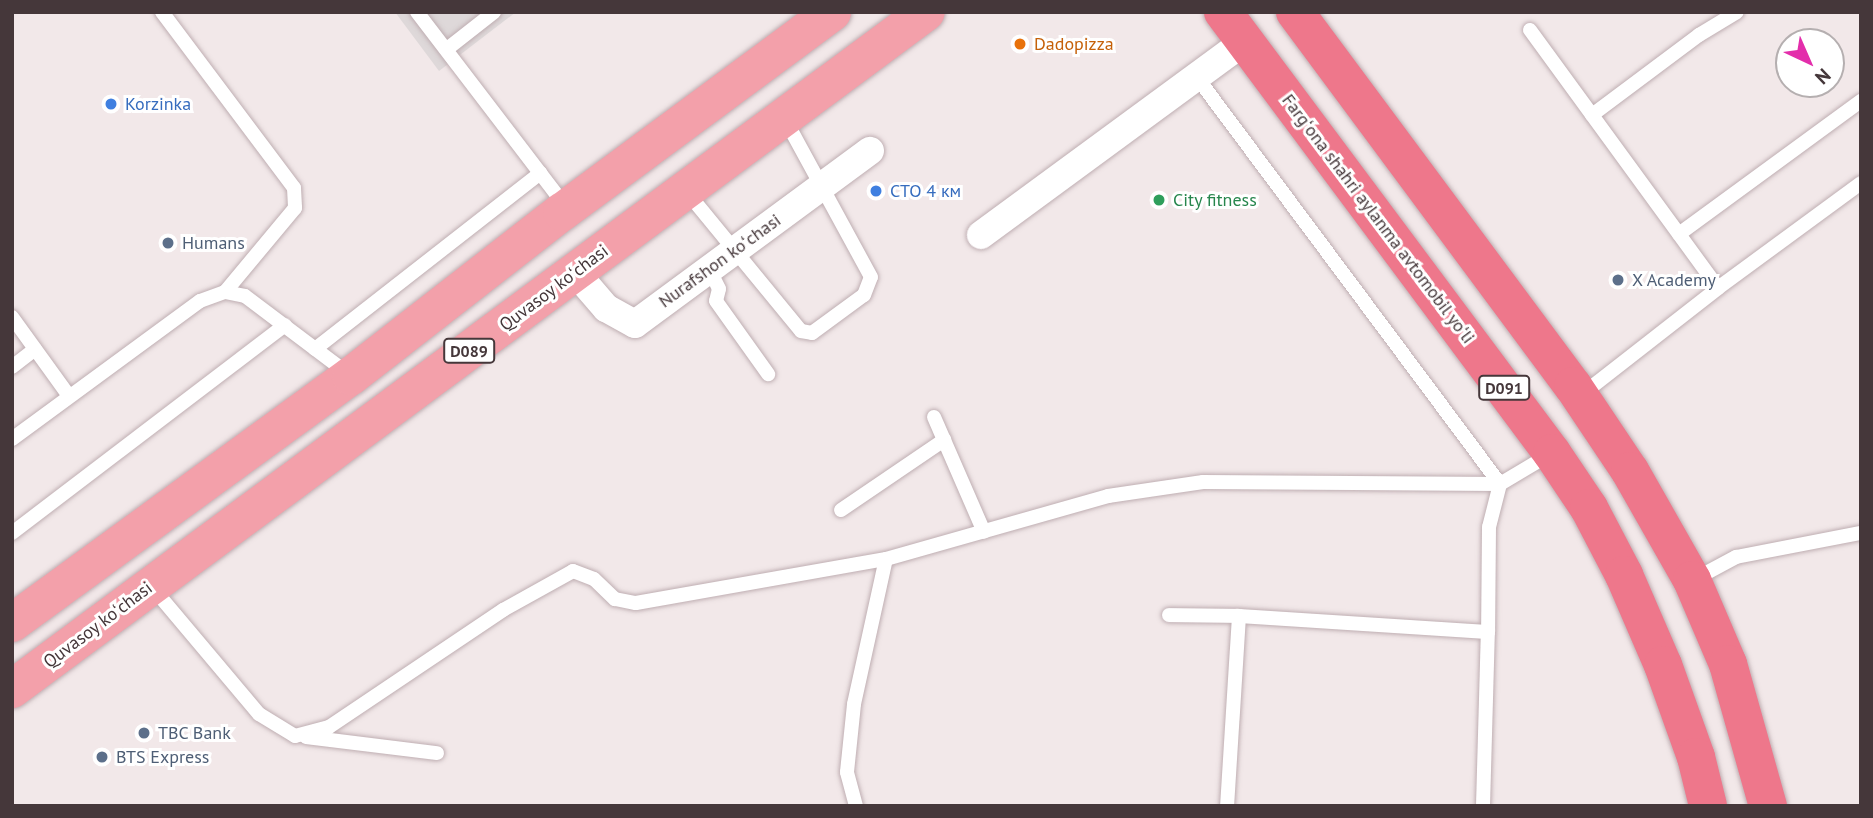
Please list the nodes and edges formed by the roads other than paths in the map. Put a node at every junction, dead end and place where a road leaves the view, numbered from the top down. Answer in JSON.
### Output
{"nodes":[{"id":1,"x":162,"y":12,"type":"edge"},
{"id":2,"x":417,"y":12,"type":"edge"},
{"id":3,"x":494,"y":12,"type":"edge"},
{"id":4,"x":926,"y":12,"type":"edge"},
{"id":5,"x":1295,"y":12,"type":"edge"},
{"id":6,"x":1737,"y":12,"type":"edge"},
{"id":7,"x":814,"y":21,"type":"edge"},
{"id":8,"x":1234,"y":27,"type":"edge"},
{"id":9,"x":1530,"y":30,"type":"dead end"},
{"id":10,"x":447,"y":49,"type":"junction"},
{"id":11,"x":1196,"y":76,"type":"junction"},
{"id":12,"x":1861,"y":101,"type":"edge"},
{"id":13,"x":1592,"y":115,"type":"junction"},
{"id":14,"x":784,"y":117,"type":"junction"},
{"id":15,"x":870,"y":151,"type":"dead end"},
{"id":16,"x":540,"y":173,"type":"junction"},
{"id":17,"x":1861,"y":183,"type":"edge"},
{"id":18,"x":822,"y":186,"type":"junction"},
{"id":19,"x":685,"y":190,"type":"junction"},
{"id":20,"x":567,"y":208,"type":"junction"},
{"id":21,"x":981,"y":234,"type":"dead end"},
{"id":22,"x":1679,"y":234,"type":"junction"},
{"id":23,"x":736,"y":249,"type":"junction"},
{"id":24,"x":709,"y":269,"type":"junction"},
{"id":25,"x":575,"y":272,"type":"junction"},
{"id":26,"x":1718,"y":288,"type":"junction"},
{"id":27,"x":225,"y":292,"type":"junction"},
{"id":28,"x":12,"y":317,"type":"edge"},
{"id":29,"x":285,"y":325,"type":"junction"},
{"id":30,"x":35,"y":349,"type":"junction"},
{"id":31,"x":315,"y":349,"type":"junction"},
{"id":32,"x":12,"y":367,"type":"edge"},
{"id":33,"x":768,"y":374,"type":"dead end"},
{"id":34,"x":351,"y":376,"type":"junction"},
{"id":35,"x":69,"y":396,"type":"junction"},
{"id":36,"x":1580,"y":396,"type":"junction"},
{"id":37,"x":934,"y":417,"type":"dead end"},
{"id":38,"x":12,"y":439,"type":"edge"},
{"id":39,"x":944,"y":440,"type":"junction"},
{"id":40,"x":1552,"y":453,"type":"junction"},
{"id":41,"x":1500,"y":484,"type":"junction"},
{"id":42,"x":841,"y":510,"type":"dead end"},
{"id":43,"x":984,"y":532,"type":"junction"},
{"id":44,"x":12,"y":533,"type":"edge"},
{"id":45,"x":1861,"y":533,"type":"edge"},
{"id":46,"x":886,"y":559,"type":"junction"},
{"id":47,"x":1692,"y":580,"type":"junction"},
{"id":48,"x":151,"y":586,"type":"junction"},
{"id":49,"x":1168,"y":615,"type":"dead end"},
{"id":50,"x":1239,"y":616,"type":"junction"},
{"id":51,"x":15,"y":617,"type":"edge"},
{"id":52,"x":1488,"y":632,"type":"junction"},
{"id":53,"x":12,"y":689,"type":"edge"},
{"id":54,"x":295,"y":736,"type":"junction"},
{"id":55,"x":437,"y":753,"type":"dead end"},
{"id":56,"x":856,"y":806,"type":"edge"},
{"id":57,"x":1227,"y":806,"type":"edge"},
{"id":58,"x":1483,"y":806,"type":"edge"},
{"id":59,"x":1708,"y":806,"type":"edge"},
{"id":60,"x":1768,"y":806,"type":"edge"}],
"edges":[{"from":1,"to":27,"type":"lane"},
{"from":2,"to":10,"type":"lane"},
{"from":3,"to":10,"type":"lane"},
{"from":4,"to":14,"type":"main road","name":"Quvasoy koʻchasi","number":"D089"},
{"from":5,"to":36,"type":"highway"},
{"from":6,"to":13,"type":"lane"},
{"from":7,"to":20,"type":"main road"},
{"from":8,"to":11,"type":"street"},
{"from":8,"to":40,"type":"highway","name":"Fargʻona shahri aylanma avtomobil yoʻli","number":"D091"},
{"from":9,"to":13,"type":"lane"},
{"from":10,"to":16,"type":"lane"},
{"from":11,"to":21,"type":"street"},
{"from":11,"to":41,"type":"lane"},
{"from":12,"to":22,"type":"lane"},
{"from":13,"to":22,"type":"lane"},
{"from":14,"to":18,"type":"lane"},
{"from":14,"to":19,"type":"main road","name":"Quvasoy koʻchasi","number":"D089"},
{"from":15,"to":18,"type":"street","name":"Nurafshon koʻchasi"},
{"from":16,"to":20,"type":"lane"},
{"from":16,"to":31,"type":"lane"},
{"from":17,"to":26,"type":"lane"},
{"from":18,"to":23,"type":"street","name":"Nurafshon koʻchasi"},
{"from":18,"to":23,"type":"lane"},
{"from":19,"to":23,"type":"lane"},
{"from":19,"to":25,"type":"main road","name":"Quvasoy koʻchasi","number":"D089"},
{"from":20,"to":34,"type":"main road"},
{"from":22,"to":26,"type":"lane"},
{"from":23,"to":24,"type":"street","name":"Nurafshon koʻchasi"},
{"from":24,"to":25,"type":"street","name":"Nurafshon koʻchasi"},
{"from":24,"to":33,"type":"lane"},
{"from":25,"to":48,"type":"main road","name":"Quvasoy koʻchasi","number":"D089"},
{"from":26,"to":36,"type":"lane"},
{"from":27,"to":29,"type":"lane"},
{"from":27,"to":35,"type":"lane"},
{"from":28,"to":30,"type":"lane"},
{"from":29,"to":31,"type":"lane"},
{"from":29,"to":44,"type":"lane"},
{"from":30,"to":32,"type":"lane"},
{"from":30,"to":35,"type":"lane"},
{"from":31,"to":34,"type":"lane"},
{"from":34,"to":51,"type":"main road"},
{"from":35,"to":38,"type":"lane"},
{"from":36,"to":47,"type":"highway"},
{"from":37,"to":39,"type":"lane"},
{"from":39,"to":42,"type":"lane"},
{"from":39,"to":43,"type":"lane"},
{"from":40,"to":41,"type":"lane"},
{"from":40,"to":59,"type":"highway","name":"Fargʻona shahri aylanma avtomobil yoʻli","number":"D091"},
{"from":41,"to":43,"type":"lane"},
{"from":41,"to":52,"type":"lane"},
{"from":43,"to":46,"type":"lane"},
{"from":45,"to":47,"type":"lane"},
{"from":46,"to":54,"type":"lane"},
{"from":46,"to":56,"type":"lane"},
{"from":47,"to":60,"type":"highway"},
{"from":48,"to":53,"type":"main road","name":"Quvasoy koʻchasi","number":"D089"},
{"from":48,"to":54,"type":"lane"},
{"from":49,"to":50,"type":"lane"},
{"from":50,"to":52,"type":"lane"},
{"from":50,"to":57,"type":"lane"},
{"from":52,"to":58,"type":"lane"},
{"from":54,"to":55,"type":"lane"}]}
